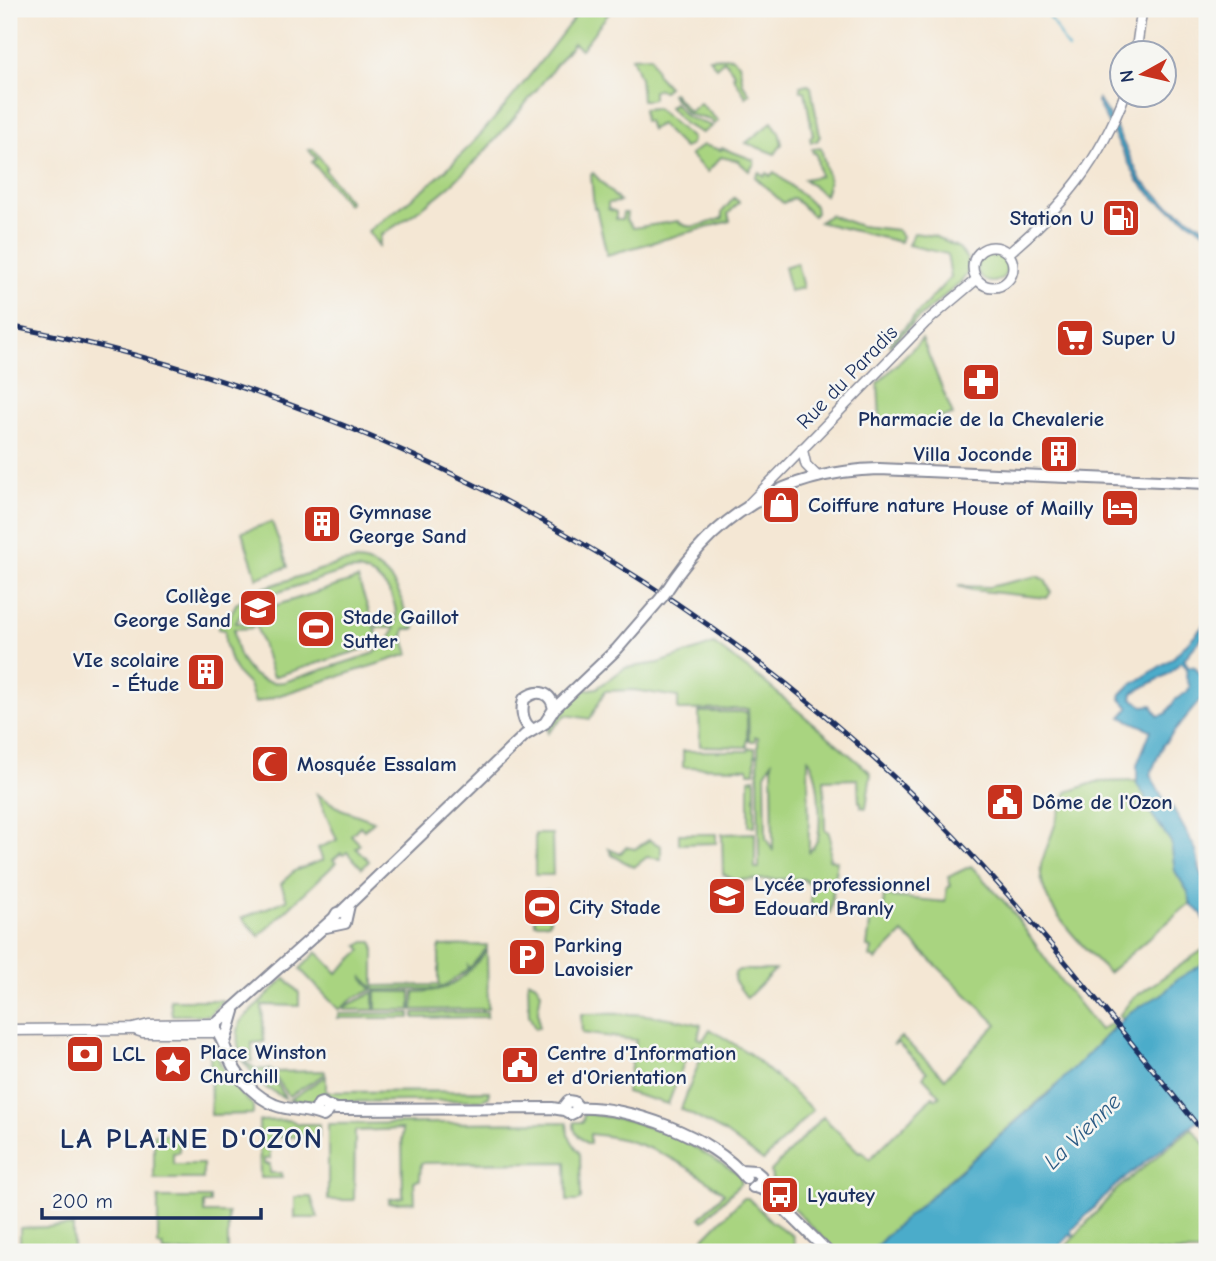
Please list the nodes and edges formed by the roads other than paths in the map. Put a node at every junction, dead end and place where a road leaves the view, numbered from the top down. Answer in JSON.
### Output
{"nodes":[{"id":1,"x":1142,"y":13,"type":"edge"},
{"id":2,"x":1138,"y":38,"type":"edge"},
{"id":3,"x":1119,"y":108,"type":"edge"},
{"id":4,"x":1009,"y":253,"type":"junction"},
{"id":5,"x":976,"y":279,"type":"junction"},
{"id":6,"x":802,"y":448,"type":"junction"},
{"id":7,"x":818,"y":477,"type":"junction"},
{"id":8,"x":1207,"y":483,"type":"edge"},
{"id":9,"x":748,"y":505,"type":"junction"},
{"id":10,"x":574,"y":692,"type":"junction"},
{"id":11,"x":550,"y":696,"type":"junction"},
{"id":12,"x":554,"y":709,"type":"junction"},
{"id":13,"x":528,"y":729,"type":"junction"},
{"id":14,"x":9,"y":1030,"type":"edge"},
{"id":15,"x":222,"y":1030,"type":"junction"},
{"id":16,"x":828,"y":1252,"type":"edge"}],
"edges":[{"from":1,"to":2,"type":"street"},
{"from":3,"to":4,"type":"street"},
{"from":4,"to":5,"type":"street"},
{"from":4,"to":5,"type":"street"},
{"from":5,"to":6,"type":"street","name":"Rue du Paradis"},
{"from":6,"to":7,"type":"street"},
{"from":6,"to":9,"type":"street","name":"Rue du Paradis"},
{"from":7,"to":8,"type":"main road"},
{"from":7,"to":9,"type":"main road"},
{"from":9,"to":10,"type":"main road"},
{"from":10,"to":11,"type":"main road"},
{"from":10,"to":12,"type":"main road"},
{"from":11,"to":12,"type":"main road"},
{"from":11,"to":13,"type":"main road"},
{"from":12,"to":13,"type":"main road"},
{"from":13,"to":15,"type":"main road"},
{"from":14,"to":15,"type":"main road"},
{"from":15,"to":16,"type":"main road"}]}
